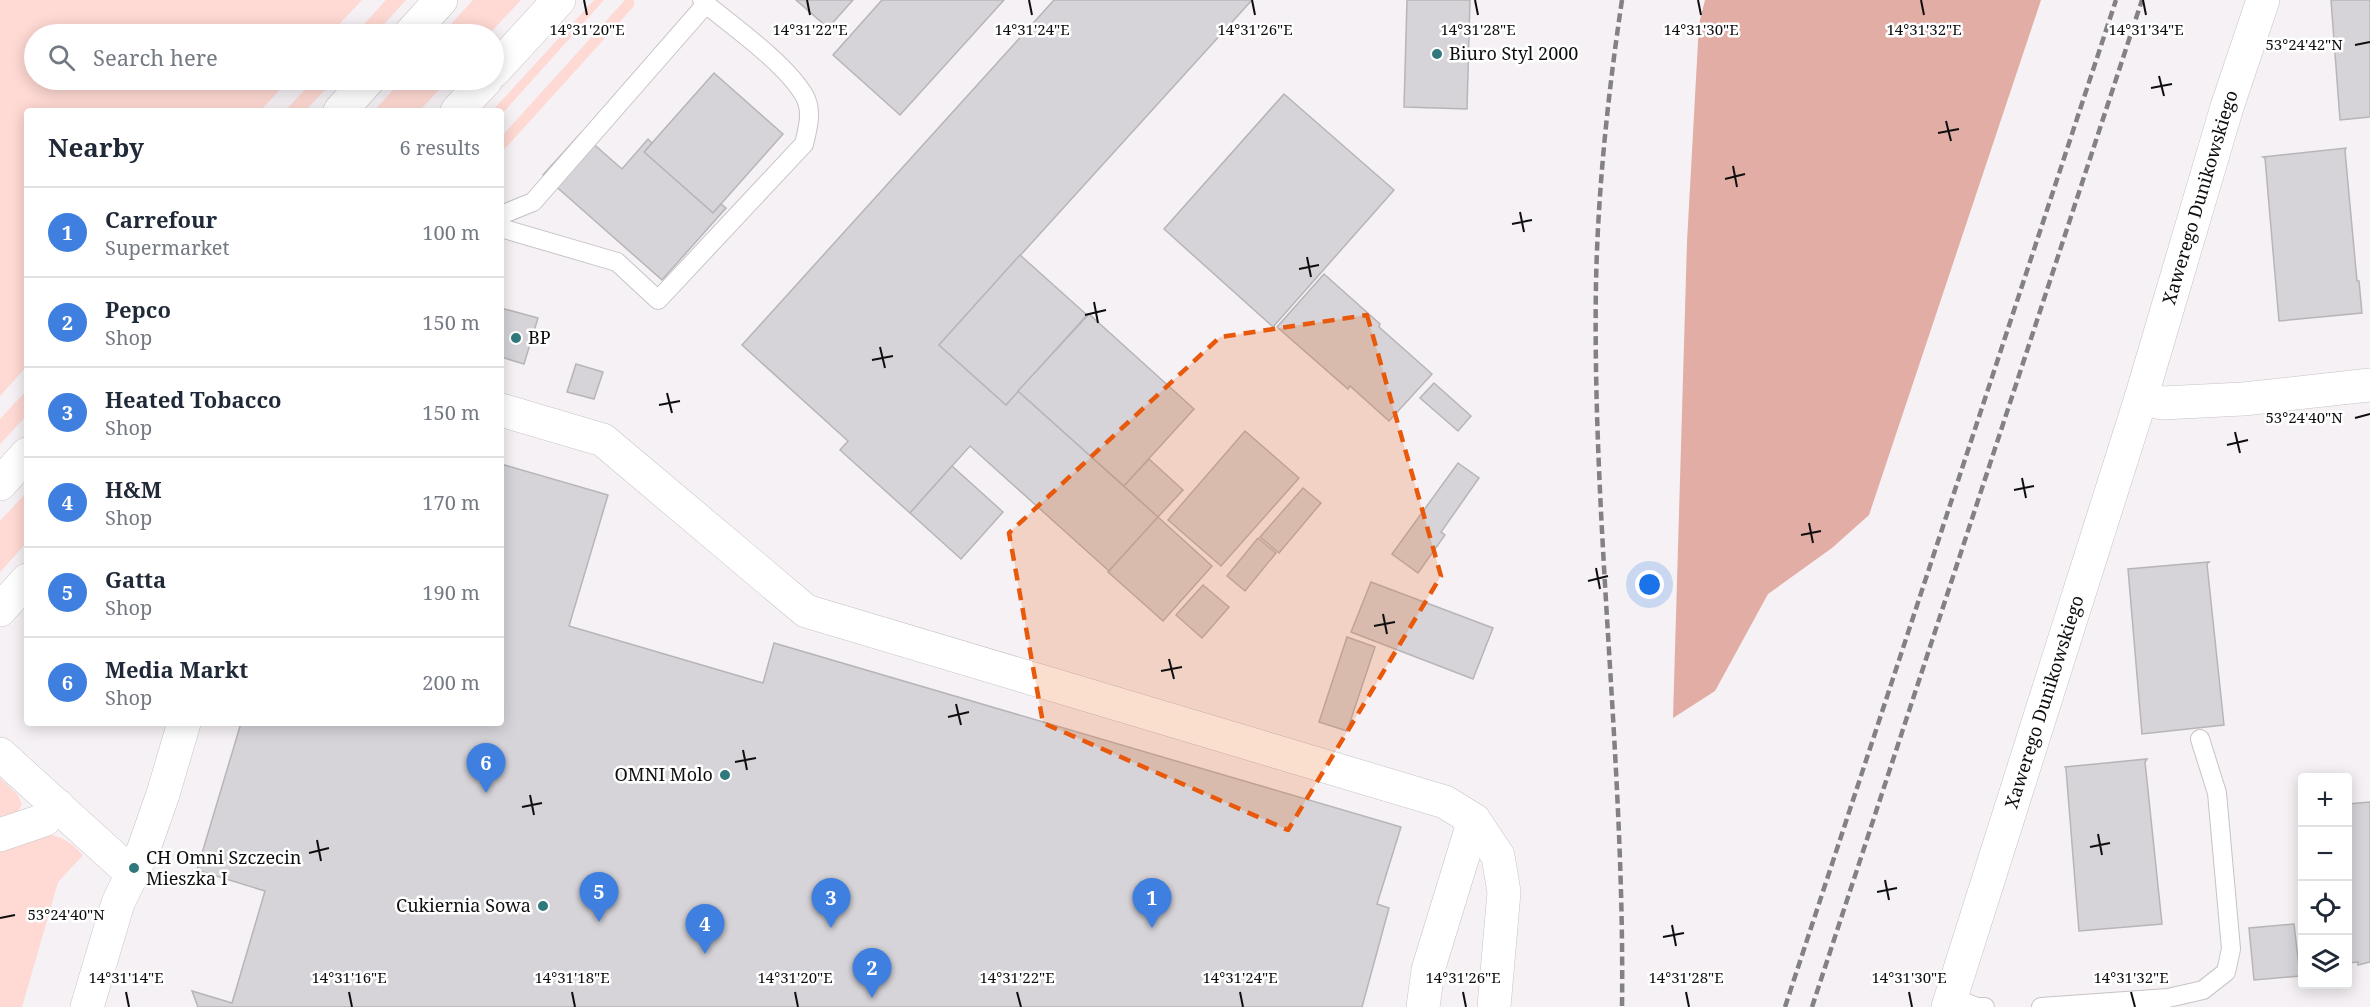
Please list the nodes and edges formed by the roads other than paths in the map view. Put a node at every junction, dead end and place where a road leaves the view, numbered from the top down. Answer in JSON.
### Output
{"nodes":[{"id":1,"x":441,"y":0,"type":"edge"},
{"id":2,"x":559,"y":0,"type":"edge"},
{"id":3,"x":2263,"y":0,"type":"edge"},
{"id":4,"x":704,"y":2,"type":"edge"},
{"id":5,"x":419,"y":24,"type":"edge"},
{"id":6,"x":504,"y":60,"type":"edge"},
{"id":7,"x":360,"y":90,"type":"edge"},
{"id":8,"x":476,"y":90,"type":"edge"},
{"id":9,"x":343,"y":108,"type":"edge"},
{"id":10,"x":459,"y":108,"type":"edge"},
{"id":11,"x":504,"y":214,"type":"edge"},
{"id":12,"x":504,"y":229,"type":"edge"},
{"id":13,"x":2370,"y":385,"type":"edge"},
{"id":14,"x":2141,"y":398,"type":"junction"},
{"id":15,"x":504,"y":411,"type":"edge"},
{"id":16,"x":24,"y":457,"type":"edge"},
{"id":17,"x":0,"y":484,"type":"edge"},
{"id":18,"x":24,"y":583,"type":"edge"},
{"id":19,"x":0,"y":610,"type":"edge"},
{"id":20,"x":183,"y":726,"type":"edge"},
{"id":21,"x":2200,"y":739,"type":"dead end"},
{"id":22,"x":0,"y":754,"type":"edge"},
{"id":23,"x":58,"y":806,"type":"junction"},
{"id":24,"x":1474,"y":820,"type":"junction"},
{"id":25,"x":0,"y":835,"type":"edge"},
{"id":26,"x":131,"y":873,"type":"junction"},
{"id":27,"x":1950,"y":1002,"type":"edge"},
{"id":28,"x":87,"y":1007,"type":"edge"},
{"id":29,"x":1423,"y":1007,"type":"edge"},
{"id":30,"x":1494,"y":1007,"type":"edge"},
{"id":31,"x":1985,"y":1007,"type":"edge"},
{"id":32,"x":2041,"y":1007,"type":"edge"}],
"edges":[{"from":1,"to":5,"type":"street"},
{"from":2,"to":6,"type":"street"},
{"from":3,"to":14,"type":"street","name":"Xawerego Dunikowskiego"},
{"from":4,"to":11,"type":"lane"},
{"from":4,"to":12,"type":"lane"},
{"from":7,"to":9,"type":"street"},
{"from":8,"to":10,"type":"street"},
{"from":13,"to":14,"type":"street"},
{"from":14,"to":27,"type":"street","name":"Xawerego Dunikowskiego"},
{"from":15,"to":24,"type":"street"},
{"from":16,"to":17,"type":"street"},
{"from":18,"to":19,"type":"street"},
{"from":20,"to":26,"type":"street"},
{"from":21,"to":32,"type":"lane"},
{"from":22,"to":23,"type":"street"},
{"from":23,"to":25,"type":"street"},
{"from":23,"to":26,"type":"street"},
{"from":24,"to":29,"type":"street"},
{"from":24,"to":30,"type":"street"},
{"from":26,"to":28,"type":"street"},
{"from":27,"to":31,"type":"lane"}]}
